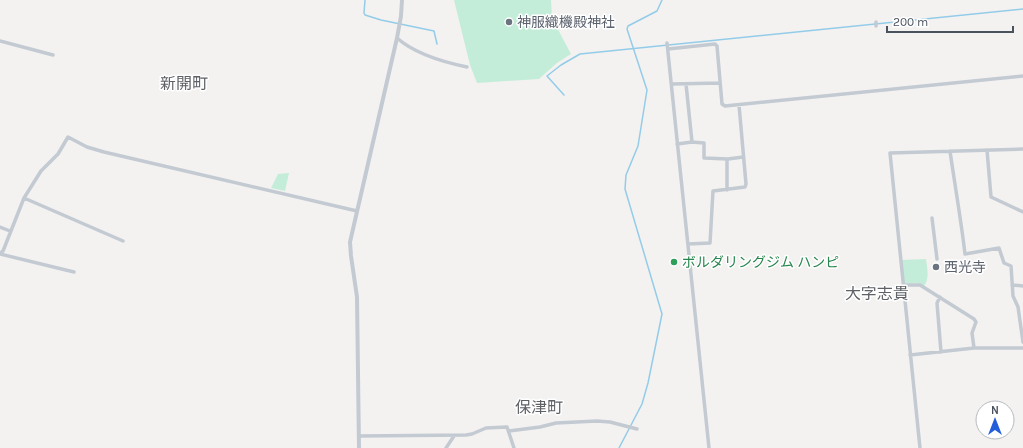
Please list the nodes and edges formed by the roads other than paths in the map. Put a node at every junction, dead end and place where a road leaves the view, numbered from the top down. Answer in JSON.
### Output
{"nodes":[{"id":1,"x":402,"y":0,"type":"edge"},
{"id":2,"x":397,"y":38,"type":"junction"},
{"id":3,"x":0,"y":41,"type":"edge"},
{"id":4,"x":54,"y":55,"type":"dead end"},
{"id":5,"x":467,"y":67,"type":"dead end"},
{"id":6,"x":1023,"y":76,"type":"edge"},
{"id":7,"x":720,"y":83,"type":"junction"},
{"id":8,"x":672,"y":84,"type":"junction"},
{"id":9,"x":686,"y":84,"type":"junction"},
{"id":10,"x":739,"y":105,"type":"junction"},
{"id":11,"x":692,"y":142,"type":"junction"},
{"id":12,"x":678,"y":144,"type":"junction"},
{"id":13,"x":1023,"y":149,"type":"edge"},
{"id":14,"x":987,"y":150,"type":"junction"},
{"id":15,"x":950,"y":151,"type":"junction"},
{"id":16,"x":743,"y":157,"type":"junction"},
{"id":17,"x":727,"y":159,"type":"junction"},
{"id":18,"x":727,"y":190,"type":"junction"},
{"id":19,"x":24,"y":198,"type":"junction"},
{"id":20,"x":357,"y":210,"type":"junction"},
{"id":21,"x":1023,"y":212,"type":"edge"},
{"id":22,"x":932,"y":218,"type":"dead end"},
{"id":23,"x":0,"y":227,"type":"edge"},
{"id":24,"x":10,"y":231,"type":"junction"},
{"id":25,"x":123,"y":241,"type":"dead end"},
{"id":26,"x":688,"y":244,"type":"junction"},
{"id":27,"x":0,"y":254,"type":"edge"},
{"id":28,"x":937,"y":259,"type":"dead end"},
{"id":29,"x":74,"y":272,"type":"dead end"},
{"id":30,"x":903,"y":284,"type":"junction"},
{"id":31,"x":1012,"y":285,"type":"junction"},
{"id":32,"x":1023,"y":286,"type":"edge"},
{"id":33,"x":940,"y":297,"type":"junction"},
{"id":34,"x":1023,"y":342,"type":"edge"},
{"id":35,"x":974,"y":348,"type":"junction"},
{"id":36,"x":1023,"y":348,"type":"edge"},
{"id":37,"x":941,"y":352,"type":"junction"},
{"id":38,"x":910,"y":356,"type":"junction"},
{"id":39,"x":637,"y":429,"type":"dead end"},
{"id":40,"x":508,"y":431,"type":"junction"},
{"id":41,"x":359,"y":436,"type":"junction"},
{"id":42,"x":454,"y":436,"type":"junction"},
{"id":43,"x":359,"y":448,"type":"edge"},
{"id":44,"x":446,"y":448,"type":"edge"},
{"id":45,"x":514,"y":448,"type":"edge"},
{"id":46,"x":709,"y":448,"type":"edge"},
{"id":47,"x":920,"y":448,"type":"edge"}],
"edges":[{"from":1,"to":2,"type":"street"},
{"from":2,"to":5,"type":"street"},
{"from":2,"to":20,"type":"street"},
{"from":3,"to":4,"type":"street"},
{"from":6,"to":10,"type":"street"},
{"from":7,"to":8,"type":"street"},
{"from":7,"to":9,"type":"street"},
{"from":7,"to":10,"type":"street"},
{"from":8,"to":9,"type":"street"},
{"from":8,"to":12,"type":"street"},
{"from":9,"to":11,"type":"street"},
{"from":10,"to":16,"type":"street"},
{"from":11,"to":12,"type":"street"},
{"from":11,"to":17,"type":"street"},
{"from":12,"to":26,"type":"street"},
{"from":13,"to":14,"type":"street"},
{"from":14,"to":15,"type":"street"},
{"from":14,"to":21,"type":"street"},
{"from":15,"to":30,"type":"street"},
{"from":15,"to":31,"type":"street"},
{"from":16,"to":17,"type":"street"},
{"from":16,"to":18,"type":"street"},
{"from":17,"to":18,"type":"street"},
{"from":18,"to":26,"type":"street"},
{"from":19,"to":20,"type":"street"},
{"from":19,"to":24,"type":"street"},
{"from":19,"to":25,"type":"street"},
{"from":20,"to":41,"type":"street"},
{"from":22,"to":28,"type":"street"},
{"from":23,"to":24,"type":"street"},
{"from":24,"to":27,"type":"street"},
{"from":26,"to":46,"type":"street"},
{"from":27,"to":29,"type":"street"},
{"from":30,"to":33,"type":"street"},
{"from":30,"to":38,"type":"street"},
{"from":31,"to":32,"type":"street"},
{"from":31,"to":34,"type":"street"},
{"from":33,"to":35,"type":"street"},
{"from":33,"to":37,"type":"street"},
{"from":35,"to":36,"type":"street"},
{"from":35,"to":37,"type":"street"},
{"from":37,"to":38,"type":"street"},
{"from":38,"to":47,"type":"street"},
{"from":39,"to":40,"type":"street"},
{"from":40,"to":42,"type":"street"},
{"from":40,"to":45,"type":"street"},
{"from":41,"to":42,"type":"street"},
{"from":41,"to":43,"type":"street"},
{"from":42,"to":44,"type":"street"}]}
